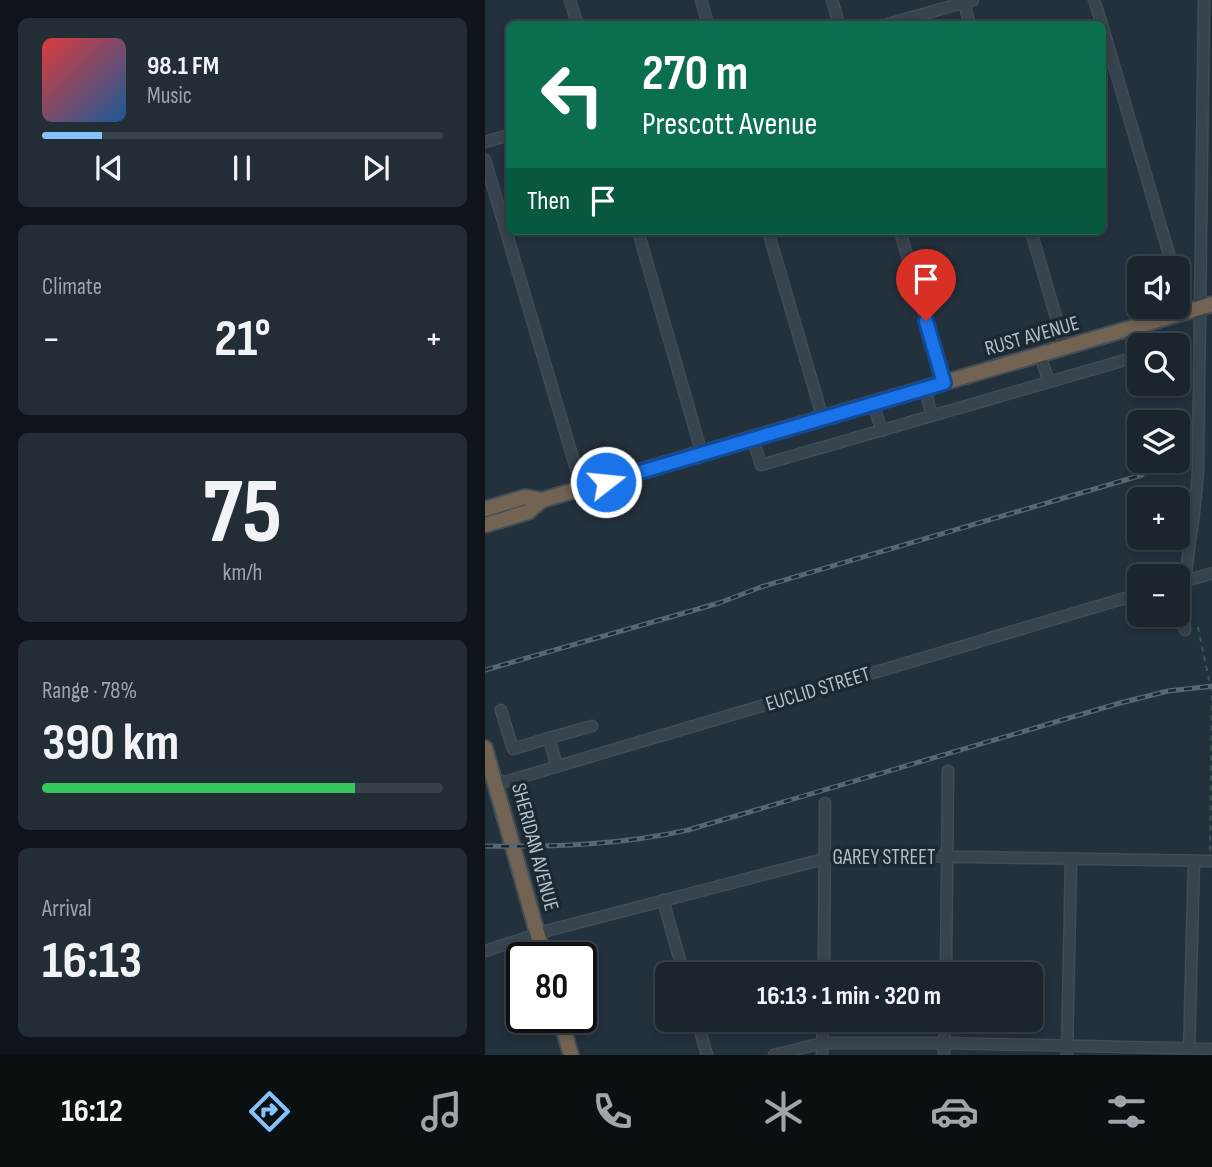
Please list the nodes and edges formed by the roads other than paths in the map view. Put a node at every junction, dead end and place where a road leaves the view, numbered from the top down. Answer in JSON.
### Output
{"nodes":[{"id":1,"x":570,"y":0,"type":"edge"},
{"id":2,"x":701,"y":0,"type":"edge"},
{"id":3,"x":832,"y":0,"type":"edge"},
{"id":4,"x":1094,"y":0,"type":"edge"},
{"id":5,"x":1204,"y":0,"type":"edge"},
{"id":6,"x":967,"y":1,"type":"edge"},
{"id":7,"x":576,"y":21,"type":"edge"},
{"id":8,"x":707,"y":21,"type":"edge"},
{"id":9,"x":838,"y":21,"type":"edge"},
{"id":10,"x":898,"y":21,"type":"edge"},
{"id":11,"x":970,"y":21,"type":"edge"},
{"id":12,"x":1100,"y":21,"type":"edge"},
{"id":13,"x":1106,"y":41,"type":"edge"},
{"id":14,"x":506,"y":136,"type":"edge"},
{"id":15,"x":485,"y":142,"type":"edge"},
{"id":16,"x":485,"y":160,"type":"edge"},
{"id":17,"x":506,"y":231,"type":"edge"},
{"id":18,"x":507,"y":235,"type":"edge"},
{"id":19,"x":639,"y":235,"type":"edge"},
{"id":20,"x":770,"y":235,"type":"edge"},
{"id":21,"x":901,"y":235,"type":"edge"},
{"id":22,"x":1032,"y":235,"type":"edge"},
{"id":23,"x":1169,"y":256,"type":"edge"},
{"id":24,"x":1199,"y":308,"type":"edge"},
{"id":25,"x":1138,"y":327,"type":"junction"},
{"id":26,"x":1140,"y":333,"type":"edge"},
{"id":27,"x":1065,"y":348,"type":"junction"},
{"id":28,"x":1040,"y":355,"type":"junction"},
{"id":29,"x":1127,"y":359,"type":"edge"},
{"id":30,"x":1049,"y":382,"type":"junction"},
{"id":31,"x":944,"y":383,"type":"junction"},
{"id":32,"x":925,"y":389,"type":"junction"},
{"id":33,"x":873,"y":404,"type":"junction"},
{"id":34,"x":932,"y":416,"type":"junction"},
{"id":35,"x":823,"y":419,"type":"junction"},
{"id":36,"x":882,"y":431,"type":"junction"},
{"id":37,"x":753,"y":439,"type":"junction"},
{"id":38,"x":703,"y":454,"type":"junction"},
{"id":39,"x":582,"y":489,"type":"junction"},
{"id":40,"x":542,"y":500,"type":"junction"},
{"id":41,"x":485,"y":509,"type":"edge"},
{"id":42,"x":485,"y":525,"type":"edge"},
{"id":43,"x":1185,"y":564,"type":"edge"},
{"id":44,"x":1212,"y":573,"type":"edge"},
{"id":45,"x":1190,"y":579,"type":"edge"},
{"id":46,"x":1127,"y":598,"type":"edge"},
{"id":47,"x":1185,"y":627,"type":"edge"},
{"id":48,"x":1185,"y":630,"type":"dead end"},
{"id":49,"x":501,"y":710,"type":"dead end"},
{"id":50,"x":592,"y":726,"type":"dead end"},
{"id":51,"x":549,"y":738,"type":"junction"},
{"id":52,"x":485,"y":748,"type":"edge"},
{"id":53,"x":557,"y":767,"type":"junction"},
{"id":54,"x":948,"y":771,"type":"dead end"},
{"id":55,"x":495,"y":782,"type":"junction"},
{"id":56,"x":825,"y":803,"type":"dead end"},
{"id":57,"x":826,"y":857,"type":"junction"},
{"id":58,"x":948,"y":857,"type":"junction"},
{"id":59,"x":1211,"y":858,"type":"edge"},
{"id":60,"x":1071,"y":860,"type":"junction"},
{"id":61,"x":1194,"y":861,"type":"junction"},
{"id":62,"x":663,"y":900,"type":"junction"},
{"id":63,"x":537,"y":935,"type":"junction"},
{"id":64,"x":539,"y":942,"type":"edge"},
{"id":65,"x":485,"y":951,"type":"edge"},
{"id":66,"x":681,"y":962,"type":"edge"},
{"id":67,"x":824,"y":962,"type":"edge"},
{"id":68,"x":946,"y":962,"type":"edge"},
{"id":69,"x":700,"y":1032,"type":"edge"},
{"id":70,"x":822,"y":1032,"type":"edge"},
{"id":71,"x":944,"y":1032,"type":"edge"},
{"id":72,"x":565,"y":1033,"type":"edge"},
{"id":73,"x":822,"y":1043,"type":"junction"},
{"id":74,"x":944,"y":1043,"type":"junction"},
{"id":75,"x":1212,"y":1049,"type":"edge"},
{"id":76,"x":1067,"y":1051,"type":"edge"},
{"id":77,"x":1189,"y":1052,"type":"edge"},
{"id":78,"x":571,"y":1055,"type":"edge"},
{"id":79,"x":707,"y":1055,"type":"edge"},
{"id":80,"x":774,"y":1055,"type":"edge"},
{"id":81,"x":822,"y":1055,"type":"edge"},
{"id":82,"x":944,"y":1055,"type":"edge"}],
"edges":[{"from":1,"to":7,"type":"street"},
{"from":2,"to":8,"type":"street"},
{"from":3,"to":9,"type":"street"},
{"from":4,"to":12,"type":"street"},
{"from":5,"to":24,"type":"street"},
{"from":6,"to":10,"type":"street"},
{"from":6,"to":11,"type":"street"},
{"from":13,"to":23,"type":"street"},
{"from":14,"to":15,"type":"street"},
{"from":16,"to":17,"type":"street"},
{"from":18,"to":39,"type":"street"},
{"from":19,"to":38,"type":"street"},
{"from":20,"to":35,"type":"street"},
{"from":21,"to":31,"type":"street"},
{"from":22,"to":27,"type":"street"},
{"from":24,"to":25,"type":"highway","name":"RUST AVENUE"},
{"from":24,"to":43,"type":"street"},
{"from":25,"to":26,"type":"street"},
{"from":25,"to":27,"type":"highway","name":"RUST AVENUE"},
{"from":27,"to":28,"type":"highway","name":"RUST AVENUE"},
{"from":28,"to":30,"type":"street"},
{"from":28,"to":31,"type":"highway","name":"RUST AVENUE"},
{"from":29,"to":30,"type":"street"},
{"from":30,"to":34,"type":"street"},
{"from":31,"to":32,"type":"highway","name":"RUST AVENUE"},
{"from":32,"to":33,"type":"highway","name":"RUST AVENUE"},
{"from":32,"to":34,"type":"street"},
{"from":33,"to":35,"type":"highway","name":"RUST AVENUE"},
{"from":33,"to":36,"type":"street"},
{"from":34,"to":36,"type":"street"},
{"from":35,"to":37,"type":"highway","name":"RUST AVENUE"},
{"from":36,"to":37,"type":"street"},
{"from":37,"to":38,"type":"highway","name":"RUST AVENUE"},
{"from":38,"to":39,"type":"highway","name":"RUST AVENUE"},
{"from":39,"to":40,"type":"highway","name":"RUST AVENUE"},
{"from":40,"to":41,"type":"highway","name":"RUST AVENUE"},
{"from":40,"to":42,"type":"highway","name":"RUST AVENUE"},
{"from":44,"to":45,"type":"street"},
{"from":46,"to":53,"type":"street","name":"EUCLID STREET"},
{"from":47,"to":48,"type":"street"},
{"from":49,"to":51,"type":"street"},
{"from":50,"to":51,"type":"street"},
{"from":51,"to":53,"type":"street"},
{"from":52,"to":55,"type":"highway","name":"SHERIDAN AVENUE"},
{"from":53,"to":55,"type":"street","name":"EUCLID STREET"},
{"from":54,"to":58,"type":"street"},
{"from":55,"to":63,"type":"highway","name":"SHERIDAN AVENUE"},
{"from":56,"to":57,"type":"street"},
{"from":57,"to":58,"type":"street","name":"GAREY STREET"},
{"from":57,"to":62,"type":"street","name":"GAREY STREET"},
{"from":57,"to":67,"type":"street"},
{"from":58,"to":60,"type":"street","name":"GAREY STREET"},
{"from":58,"to":68,"type":"street"},
{"from":59,"to":61,"type":"street","name":"GAREY STREET"},
{"from":60,"to":61,"type":"street","name":"GAREY STREET"},
{"from":60,"to":76,"type":"street"},
{"from":61,"to":77,"type":"street"},
{"from":62,"to":63,"type":"street","name":"GAREY STREET"},
{"from":62,"to":66,"type":"street"},
{"from":63,"to":64,"type":"highway","name":"SHERIDAN AVENUE"},
{"from":63,"to":65,"type":"street","name":"GAREY STREET"},
{"from":69,"to":79,"type":"street"},
{"from":70,"to":73,"type":"street"},
{"from":71,"to":74,"type":"street"},
{"from":72,"to":78,"type":"highway"},
{"from":73,"to":74,"type":"street"},
{"from":73,"to":80,"type":"street"},
{"from":73,"to":81,"type":"street"},
{"from":74,"to":76,"type":"street"},
{"from":74,"to":82,"type":"street"},
{"from":75,"to":77,"type":"street"},
{"from":76,"to":77,"type":"street"}]}
